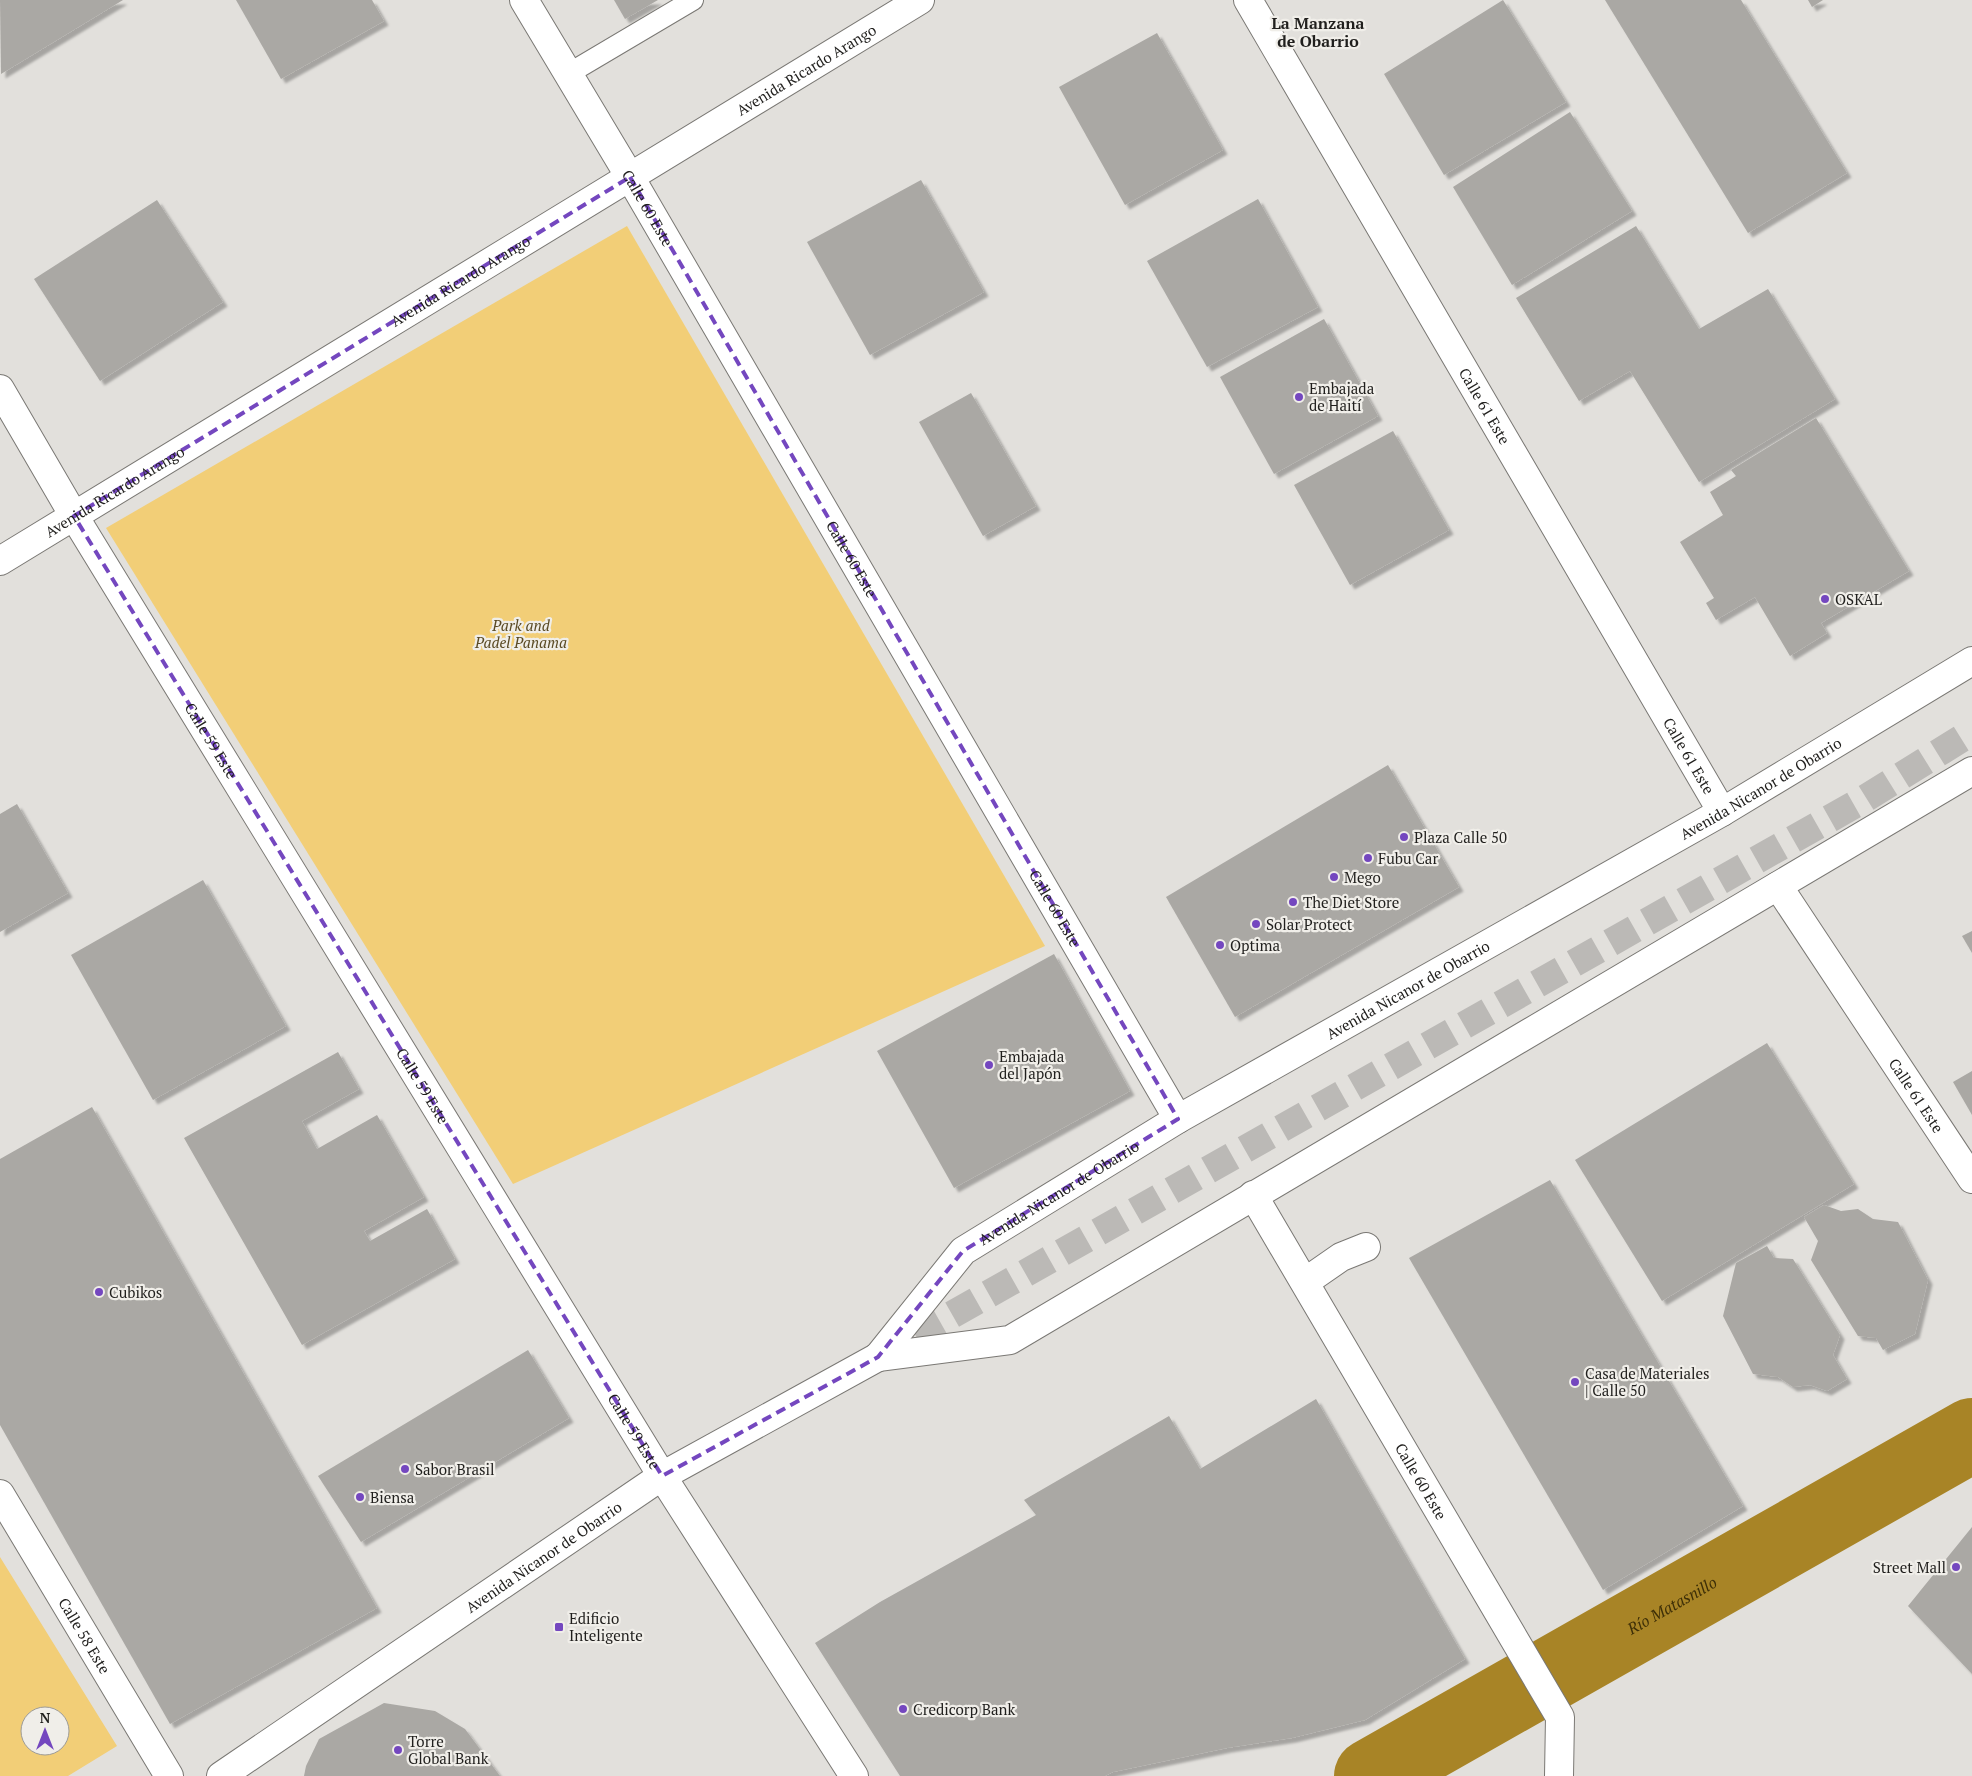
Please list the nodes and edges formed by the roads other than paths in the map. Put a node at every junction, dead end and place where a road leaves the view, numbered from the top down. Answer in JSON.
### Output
{"nodes":[{"id":1,"x":524,"y":0,"type":"edge"},
{"id":2,"x":693,"y":0,"type":"edge"},
{"id":3,"x":920,"y":0,"type":"edge"},
{"id":4,"x":1248,"y":0,"type":"edge"},
{"id":5,"x":568,"y":74,"type":"junction"},
{"id":6,"x":630,"y":177,"type":"junction"},
{"id":7,"x":0,"y":389,"type":"edge"},
{"id":8,"x":74,"y":516,"type":"junction"},
{"id":9,"x":0,"y":561,"type":"edge"},
{"id":10,"x":1972,"y":661,"type":"edge"},
{"id":11,"x":1972,"y":770,"type":"edge"},
{"id":12,"x":1722,"y":812,"type":"junction"},
{"id":13,"x":1778,"y":886,"type":"junction"},
{"id":14,"x":1178,"y":1119,"type":"junction"},
{"id":15,"x":1972,"y":1179,"type":"edge"},
{"id":16,"x":1253,"y":1195,"type":"junction"},
{"id":17,"x":1366,"y":1247,"type":"dead end"},
{"id":18,"x":1305,"y":1282,"type":"junction"},
{"id":19,"x":878,"y":1357,"type":"junction"},
{"id":20,"x":662,"y":1476,"type":"junction"},
{"id":21,"x":0,"y":1494,"type":"edge"},
{"id":22,"x":169,"y":1776,"type":"edge"},
{"id":23,"x":221,"y":1776,"type":"edge"},
{"id":24,"x":854,"y":1776,"type":"edge"},
{"id":25,"x":1558,"y":1776,"type":"edge"}],
"edges":[{"from":1,"to":5,"type":"street","name":"Calle 60 Este"},
{"from":2,"to":5,"type":"lane"},
{"from":3,"to":6,"type":"street","name":"Avenida Ricardo Arango"},
{"from":4,"to":12,"type":"street","name":"Calle 61 Este"},
{"from":5,"to":6,"type":"street","name":"Calle 60 Este"},
{"from":6,"to":8,"type":"street","name":"Avenida Ricardo Arango"},
{"from":6,"to":14,"type":"street","name":"Calle 60 Este"},
{"from":7,"to":8,"type":"street","name":"Calle 59 Este"},
{"from":8,"to":9,"type":"street","name":"Avenida Ricardo Arango"},
{"from":8,"to":20,"type":"street","name":"Calle 59 Este"},
{"from":10,"to":12,"type":"street","name":"Avenida Nicanor de Obarrio"},
{"from":11,"to":13,"type":"street","name":"Avenida Nicanor de Obarrio"},
{"from":12,"to":14,"type":"street","name":"Avenida Nicanor de Obarrio"},
{"from":13,"to":15,"type":"street","name":"Calle 61 Este"},
{"from":13,"to":16,"type":"street","name":"Avenida Nicanor de Obarrio"},
{"from":14,"to":19,"type":"street","name":"Avenida Nicanor de Obarrio"},
{"from":16,"to":18,"type":"street","name":"Calle 60 Este"},
{"from":16,"to":19,"type":"street","name":"Avenida Nicanor de Obarrio"},
{"from":17,"to":18,"type":"street"},
{"from":18,"to":25,"type":"street","name":"Calle 60 Este"},
{"from":19,"to":20,"type":"street","name":"Avenida Nicanor de Obarrio"},
{"from":20,"to":23,"type":"street","name":"Avenida Nicanor de Obarrio"},
{"from":20,"to":24,"type":"street","name":"Calle 59 Este"},
{"from":21,"to":22,"type":"street","name":"Calle 58 Este"}]}
